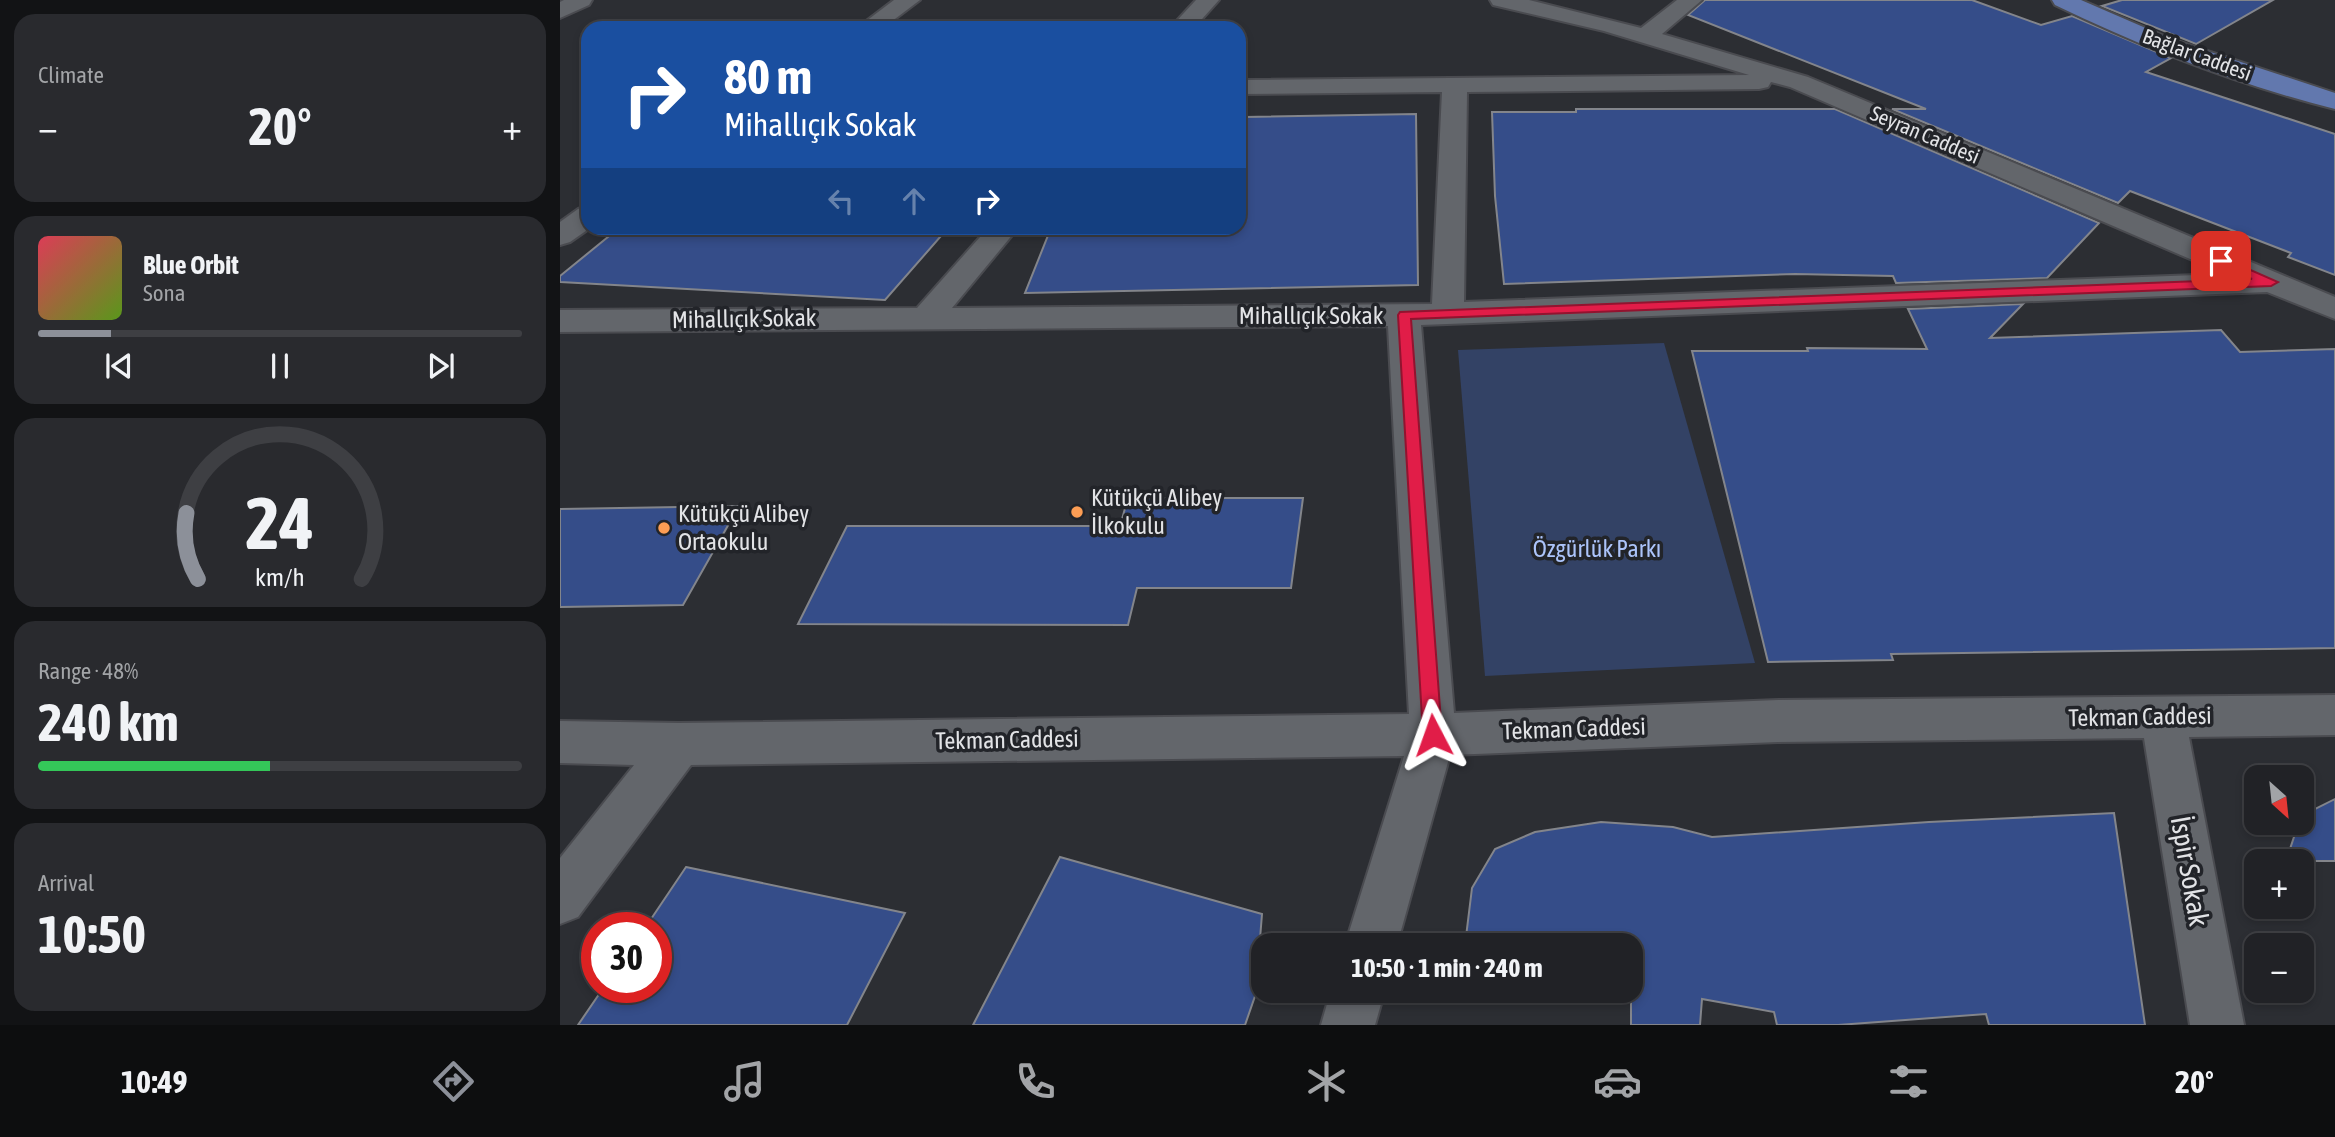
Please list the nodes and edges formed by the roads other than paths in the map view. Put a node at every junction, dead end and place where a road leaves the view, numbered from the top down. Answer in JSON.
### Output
{"nodes":[{"id":1,"x":581,"y":0,"type":"edge"},
{"id":2,"x":909,"y":0,"type":"edge"},
{"id":3,"x":1208,"y":0,"type":"edge"},
{"id":4,"x":1501,"y":0,"type":"edge"},
{"id":5,"x":1691,"y":0,"type":"edge"},
{"id":6,"x":2063,"y":1,"type":"edge"},
{"id":7,"x":560,"y":11,"type":"edge"},
{"id":8,"x":878,"y":21,"type":"edge"},
{"id":9,"x":1188,"y":21,"type":"edge"},
{"id":10,"x":1645,"y":36,"type":"junction"},
{"id":11,"x":1800,"y":82,"type":"junction"},
{"id":12,"x":1455,"y":85,"type":"junction"},
{"id":13,"x":1246,"y":87,"type":"edge"},
{"id":14,"x":2335,"y":101,"type":"edge"},
{"id":15,"x":581,"y":220,"type":"edge"},
{"id":16,"x":997,"y":235,"type":"edge"},
{"id":17,"x":560,"y":236,"type":"edge"},
{"id":18,"x":2271,"y":282,"type":"junction"},
{"id":19,"x":2335,"y":309,"type":"edge"},
{"id":20,"x":1448,"y":314,"type":"junction"},
{"id":21,"x":1404,"y":315,"type":"junction"},
{"id":22,"x":926,"y":318,"type":"junction"},
{"id":23,"x":560,"y":321,"type":"edge"},
{"id":24,"x":2335,"y":715,"type":"edge"},
{"id":25,"x":2163,"y":717,"type":"junction"},
{"id":26,"x":1433,"y":735,"type":"junction"},
{"id":27,"x":560,"y":742,"type":"edge"},
{"id":28,"x":679,"y":744,"type":"junction"},
{"id":29,"x":560,"y":899,"type":"edge"},
{"id":30,"x":1375,"y":933,"type":"edge"},
{"id":31,"x":1354,"y":1003,"type":"edge"},
{"id":32,"x":1348,"y":1025,"type":"edge"},
{"id":33,"x":2217,"y":1025,"type":"edge"}],
"edges":[{"from":1,"to":7,"type":"street"},
{"from":2,"to":8,"type":"street"},
{"from":3,"to":9,"type":"street"},
{"from":4,"to":10,"type":"street","name":"Seyran Caddesi"},
{"from":5,"to":10,"type":"street"},
{"from":6,"to":14,"type":"main road","name":"Bağlar Caddesi"},
{"from":10,"to":11,"type":"street","name":"Seyran Caddesi"},
{"from":11,"to":12,"type":"street"},
{"from":11,"to":18,"type":"street","name":"Seyran Caddesi"},
{"from":12,"to":13,"type":"street"},
{"from":12,"to":20,"type":"street"},
{"from":15,"to":17,"type":"street"},
{"from":16,"to":22,"type":"street"},
{"from":18,"to":19,"type":"street","name":"Seyran Caddesi"},
{"from":18,"to":20,"type":"street","name":"Mihallıçık Sokak"},
{"from":20,"to":21,"type":"street","name":"Mihallıçık Sokak"},
{"from":21,"to":22,"type":"street","name":"Mihallıçık Sokak"},
{"from":21,"to":26,"type":"street"},
{"from":22,"to":23,"type":"street","name":"Mihallıçık Sokak"},
{"from":24,"to":25,"type":"street","name":"Tekman Caddesi"},
{"from":25,"to":26,"type":"street","name":"Tekman Caddesi"},
{"from":25,"to":33,"type":"street","name":"İspir Sokak"},
{"from":26,"to":28,"type":"street","name":"Tekman Caddesi"},
{"from":26,"to":30,"type":"street"},
{"from":27,"to":28,"type":"street","name":"Tekman Caddesi"},
{"from":28,"to":29,"type":"street"},
{"from":31,"to":32,"type":"street"}]}
